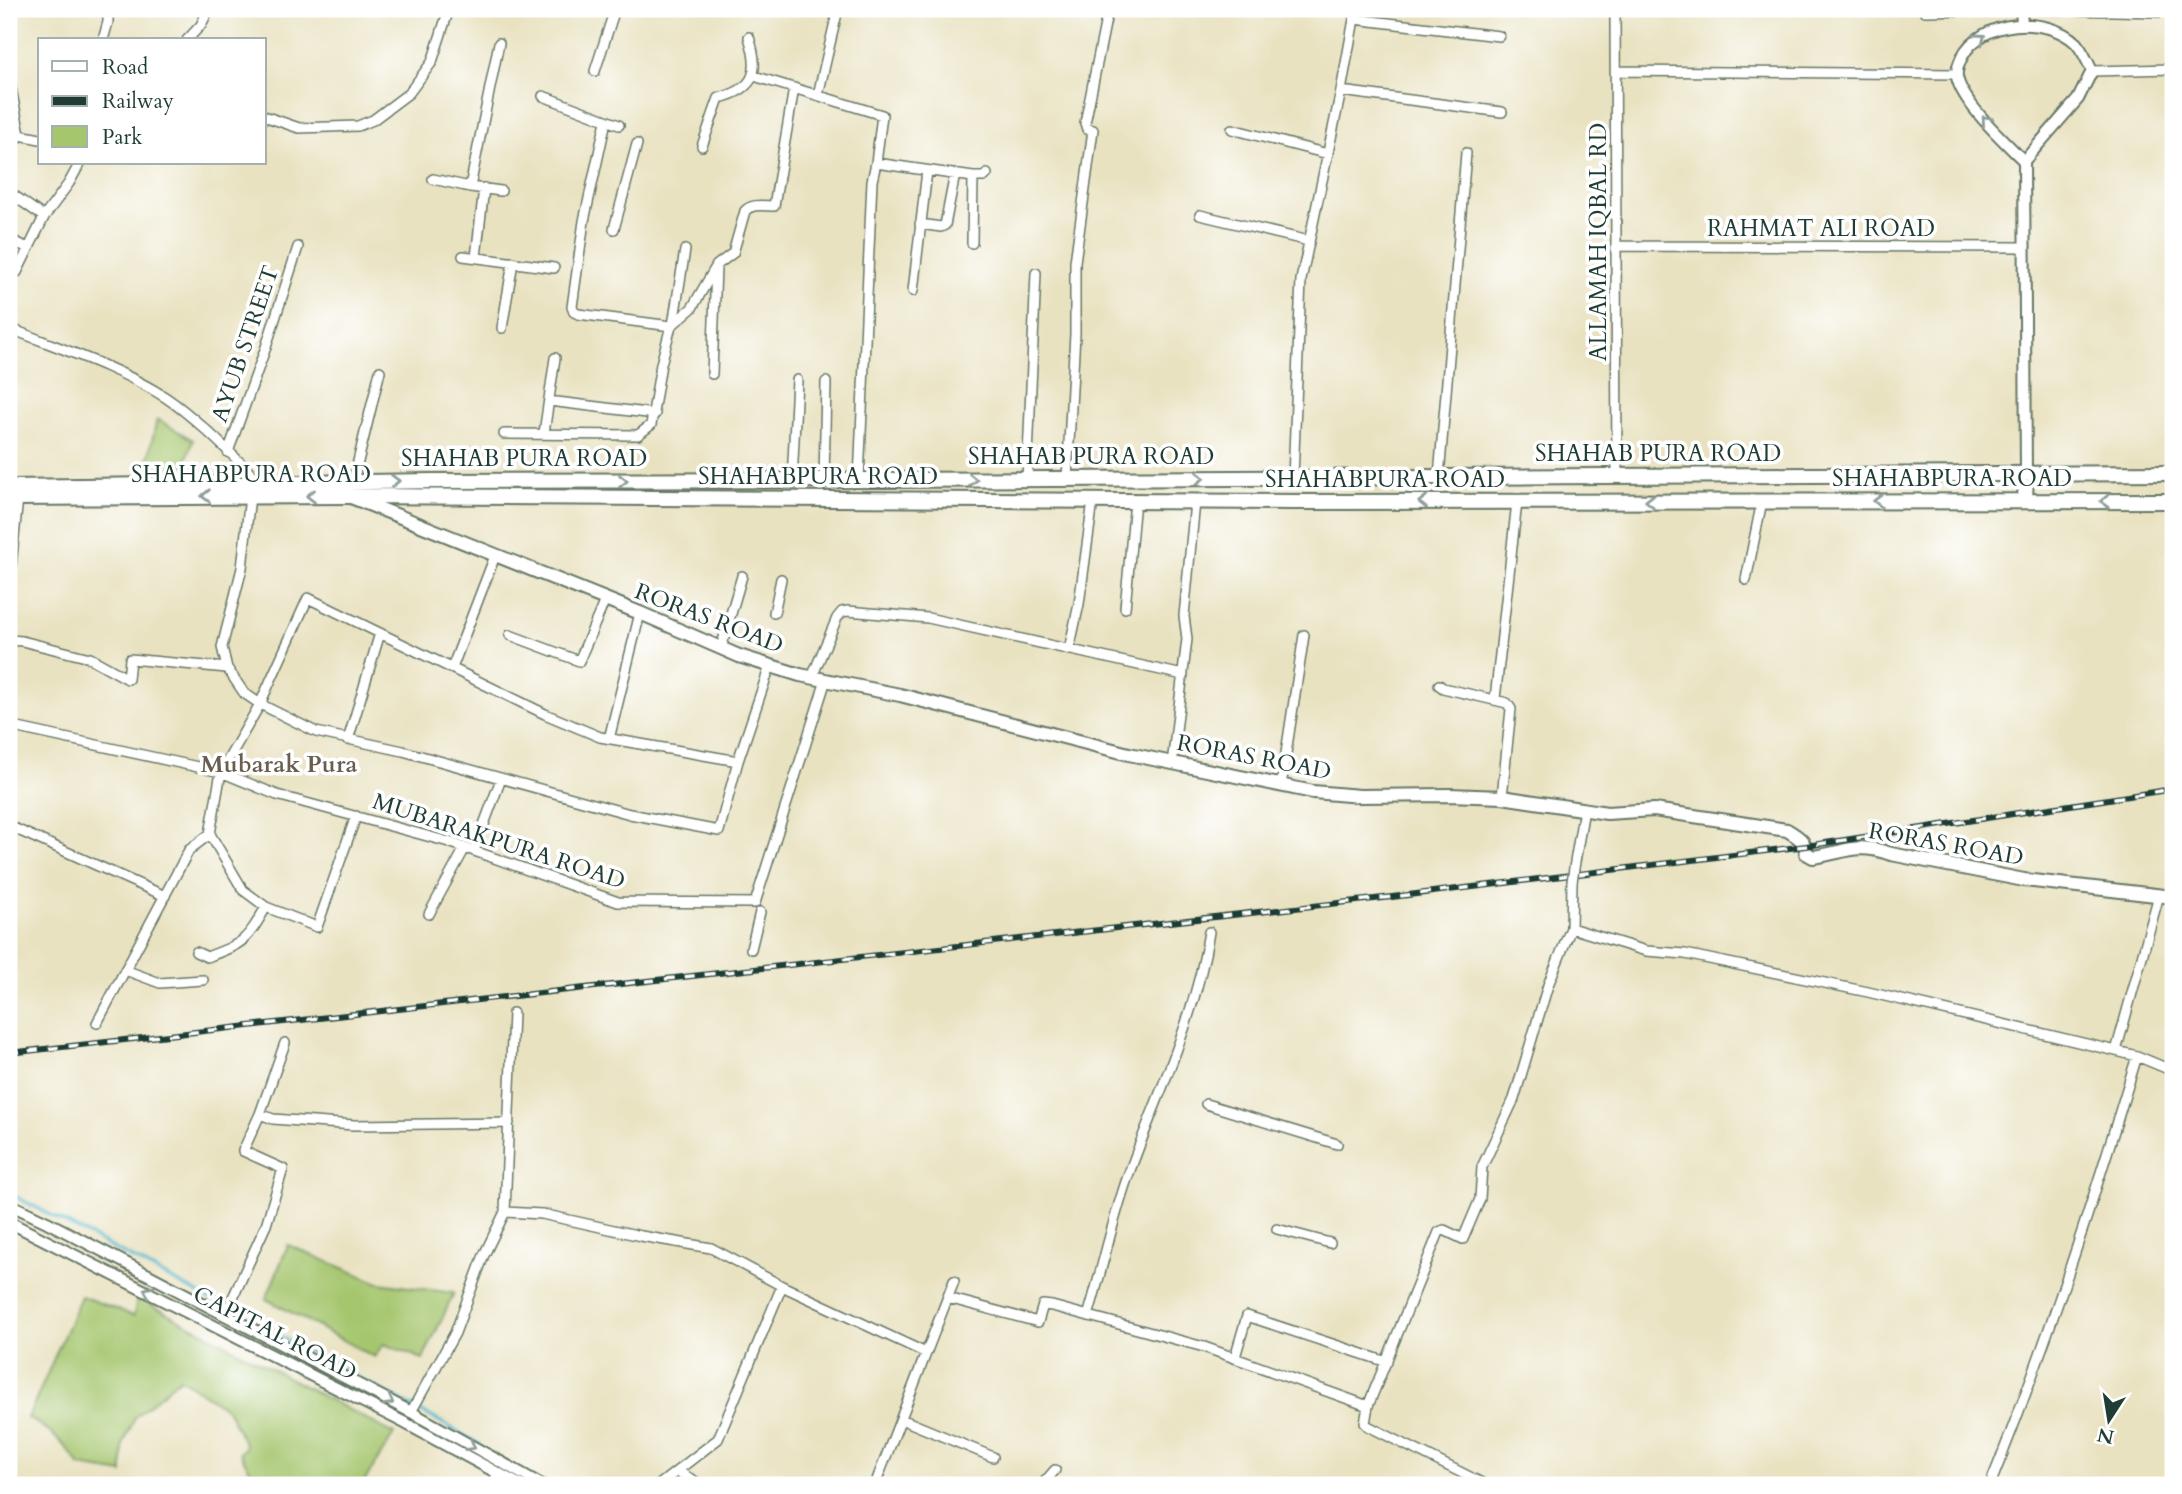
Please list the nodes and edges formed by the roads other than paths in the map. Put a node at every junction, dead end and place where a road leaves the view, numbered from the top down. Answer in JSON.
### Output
{"nodes":[{"id":1,"x":108,"y":9,"type":"edge"},
{"id":2,"x":209,"y":9,"type":"edge"},
{"id":3,"x":449,"y":9,"type":"edge"},
{"id":4,"x":615,"y":9,"type":"edge"},
{"id":5,"x":838,"y":9,"type":"edge"},
{"id":6,"x":1108,"y":9,"type":"edge"},
{"id":7,"x":1615,"y":9,"type":"edge"},
{"id":8,"x":2021,"y":9,"type":"edge"},
{"id":9,"x":1925,"y":11,"type":"dead end"},
{"id":10,"x":2159,"y":12,"type":"dead end"},
{"id":11,"x":2022,"y":24,"type":"junction"},
{"id":12,"x":1499,"y":36,"type":"dead end"},
{"id":13,"x":749,"y":37,"type":"dead end"},
{"id":14,"x":103,"y":38,"type":"edge"},
{"id":15,"x":189,"y":38,"type":"edge"},
{"id":16,"x":499,"y":43,"type":"dead end"},
{"id":17,"x":2173,"y":69,"type":"edge"},
{"id":18,"x":594,"y":71,"type":"dead end"},
{"id":19,"x":1616,"y":71,"type":"junction"},
{"id":20,"x":2092,"y":71,"type":"junction"},
{"id":21,"x":1956,"y":74,"type":"junction"},
{"id":22,"x":754,"y":76,"type":"junction"},
{"id":23,"x":9,"y":78,"type":"edge"},
{"id":24,"x":794,"y":88,"type":"junction"},
{"id":25,"x":1341,"y":91,"type":"junction"},
{"id":26,"x":818,"y":94,"type":"junction"},
{"id":27,"x":543,"y":96,"type":"dead end"},
{"id":28,"x":1502,"y":112,"type":"dead end"},
{"id":29,"x":266,"y":117,"type":"edge"},
{"id":30,"x":606,"y":121,"type":"junction"},
{"id":31,"x":618,"y":125,"type":"dead end"},
{"id":32,"x":1232,"y":129,"type":"dead end"},
{"id":33,"x":18,"y":135,"type":"dead end"},
{"id":34,"x":38,"y":139,"type":"edge"},
{"id":35,"x":637,"y":144,"type":"dead end"},
{"id":36,"x":702,"y":146,"type":"dead end"},
{"id":37,"x":9,"y":153,"type":"edge"},
{"id":38,"x":1466,"y":153,"type":"dead end"},
{"id":39,"x":1328,"y":154,"type":"junction"},
{"id":40,"x":2024,"y":161,"type":"junction"},
{"id":41,"x":877,"y":163,"type":"junction"},
{"id":42,"x":79,"y":164,"type":"edge"},
{"id":43,"x":927,"y":171,"type":"junction"},
{"id":44,"x":955,"y":174,"type":"junction"},
{"id":45,"x":987,"y":174,"type":"dead end"},
{"id":46,"x":973,"y":177,"type":"junction"},
{"id":47,"x":433,"y":179,"type":"dead end"},
{"id":48,"x":470,"y":187,"type":"junction"},
{"id":49,"x":484,"y":188,"type":"junction"},
{"id":50,"x":501,"y":191,"type":"dead end"},
{"id":51,"x":9,"y":192,"type":"edge"},
{"id":52,"x":1200,"y":215,"type":"dead end"},
{"id":53,"x":44,"y":217,"type":"junction"},
{"id":54,"x":920,"y":224,"type":"junction"},
{"id":55,"x":614,"y":229,"type":"dead end"},
{"id":56,"x":9,"y":239,"type":"edge"},
{"id":57,"x":1309,"y":241,"type":"junction"},
{"id":58,"x":972,"y":243,"type":"dead end"},
{"id":59,"x":1618,"y":246,"type":"junction"},
{"id":60,"x":298,"y":247,"type":"dead end"},
{"id":61,"x":2024,"y":247,"type":"junction"},
{"id":62,"x":28,"y":248,"type":"junction"},
{"id":63,"x":685,"y":250,"type":"dead end"},
{"id":64,"x":463,"y":256,"type":"dead end"},
{"id":65,"x":476,"y":257,"type":"junction"},
{"id":66,"x":513,"y":262,"type":"junction"},
{"id":67,"x":716,"y":265,"type":"junction"},
{"id":68,"x":554,"y":268,"type":"dead end"},
{"id":69,"x":17,"y":272,"type":"dead end"},
{"id":70,"x":1036,"y":273,"type":"dead end"},
{"id":71,"x":913,"y":291,"type":"dead end"},
{"id":72,"x":672,"y":326,"type":"junction"},
{"id":73,"x":9,"y":328,"type":"edge"},
{"id":74,"x":502,"y":328,"type":"dead end"},
{"id":75,"x":555,"y":358,"type":"dead end"},
{"id":76,"x":380,"y":371,"type":"dead end"},
{"id":77,"x":712,"y":374,"type":"dead end"},
{"id":78,"x":797,"y":380,"type":"dead end"},
{"id":79,"x":826,"y":382,"type":"dead end"},
{"id":80,"x":549,"y":401,"type":"junction"},
{"id":81,"x":654,"y":414,"type":"junction"},
{"id":82,"x":544,"y":433,"type":"junction"},
{"id":83,"x":504,"y":434,"type":"dead end"},
{"id":84,"x":228,"y":452,"type":"junction"},
{"id":85,"x":2026,"y":473,"type":"junction"},
{"id":86,"x":2173,"y":473,"type":"edge"},
{"id":87,"x":1617,"y":476,"type":"junction"},
{"id":88,"x":1438,"y":477,"type":"junction"},
{"id":89,"x":1293,"y":478,"type":"junction"},
{"id":90,"x":1027,"y":479,"type":"junction"},
{"id":91,"x":1067,"y":479,"type":"junction"},
{"id":92,"x":824,"y":480,"type":"junction"},
{"id":93,"x":852,"y":480,"type":"junction"},
{"id":94,"x":880,"y":480,"type":"junction"},
{"id":95,"x":792,"y":481,"type":"junction"},
{"id":96,"x":261,"y":483,"type":"junction"},
{"id":97,"x":351,"y":489,"type":"junction"},
{"id":98,"x":12,"y":494,"type":"edge"},
{"id":99,"x":250,"y":496,"type":"junction"},
{"id":100,"x":844,"y":499,"type":"junction"},
{"id":101,"x":883,"y":499,"type":"junction"},
{"id":102,"x":1093,"y":501,"type":"junction"},
{"id":103,"x":1135,"y":501,"type":"junction"},
{"id":104,"x":1618,"y":501,"type":"junction"},
{"id":105,"x":1762,"y":501,"type":"junction"},
{"id":106,"x":2025,"y":501,"type":"junction"},
{"id":107,"x":2173,"y":501,"type":"edge"},
{"id":108,"x":1195,"y":502,"type":"junction"},
{"id":109,"x":1517,"y":502,"type":"junction"},
{"id":110,"x":495,"y":556,"type":"junction"},
{"id":111,"x":742,"y":576,"type":"dead end"},
{"id":112,"x":781,"y":579,"type":"dead end"},
{"id":113,"x":1746,"y":580,"type":"dead end"},
{"id":114,"x":9,"y":586,"type":"edge"},
{"id":115,"x":605,"y":600,"type":"junction"},
{"id":116,"x":1125,"y":608,"type":"dead end"},
{"id":117,"x":774,"y":613,"type":"dead end"},
{"id":118,"x":639,"y":614,"type":"junction"},
{"id":119,"x":380,"y":633,"type":"junction"},
{"id":120,"x":510,"y":635,"type":"dead end"},
{"id":121,"x":1304,"y":635,"type":"dead end"},
{"id":122,"x":9,"y":640,"type":"edge"},
{"id":123,"x":721,"y":648,"type":"junction"},
{"id":124,"x":1069,"y":650,"type":"junction"},
{"id":125,"x":771,"y":666,"type":"junction"},
{"id":126,"x":227,"y":668,"type":"junction"},
{"id":127,"x":452,"y":668,"type":"junction"},
{"id":128,"x":1183,"y":675,"type":"junction"},
{"id":129,"x":812,"y":677,"type":"junction"},
{"id":130,"x":826,"y":680,"type":"junction"},
{"id":131,"x":1439,"y":685,"type":"dead end"},
{"id":132,"x":1495,"y":699,"type":"junction"},
{"id":133,"x":260,"y":704,"type":"junction"},
{"id":134,"x":9,"y":726,"type":"edge"},
{"id":135,"x":609,"y":739,"type":"junction"},
{"id":136,"x":348,"y":740,"type":"junction"},
{"id":137,"x":738,"y":761,"type":"junction"},
{"id":138,"x":1172,"y":764,"type":"junction"},
{"id":139,"x":221,"y":772,"type":"junction"},
{"id":140,"x":501,"y":779,"type":"junction"},
{"id":141,"x":1281,"y":786,"type":"junction"},
{"id":142,"x":1502,"y":797,"type":"junction"},
{"id":143,"x":1584,"y":809,"type":"junction"},
{"id":144,"x":356,"y":816,"type":"junction"},
{"id":145,"x":9,"y":826,"type":"edge"},
{"id":146,"x":210,"y":834,"type":"junction"},
{"id":147,"x":469,"y":850,"type":"junction"},
{"id":148,"x":2159,"y":895,"type":"junction"},
{"id":149,"x":165,"y":896,"type":"junction"},
{"id":150,"x":2173,"y":897,"type":"edge"},
{"id":151,"x":266,"y":907,"type":"junction"},
{"id":152,"x":760,"y":912,"type":"dead end"},
{"id":153,"x":429,"y":914,"type":"dead end"},
{"id":154,"x":1571,"y":928,"type":"junction"},
{"id":155,"x":1209,"y":932,"type":"dead end"},
{"id":156,"x":751,"y":949,"type":"dead end"},
{"id":157,"x":196,"y":952,"type":"dead end"},
{"id":158,"x":125,"y":970,"type":"junction"},
{"id":159,"x":203,"y":981,"type":"dead end"},
{"id":160,"x":513,"y":1013,"type":"dead end"},
{"id":161,"x":97,"y":1023,"type":"dead end"},
{"id":162,"x":285,"y":1043,"type":"dead end"},
{"id":163,"x":2116,"y":1051,"type":"junction"},
{"id":164,"x":2137,"y":1056,"type":"junction"},
{"id":165,"x":2173,"y":1071,"type":"edge"},
{"id":166,"x":1206,"y":1104,"type":"dead end"},
{"id":167,"x":260,"y":1114,"type":"junction"},
{"id":168,"x":509,"y":1123,"type":"junction"},
{"id":169,"x":1337,"y":1144,"type":"dead end"},
{"id":170,"x":9,"y":1205,"type":"edge"},
{"id":171,"x":505,"y":1212,"type":"junction"},
{"id":172,"x":9,"y":1222,"type":"edge"},
{"id":173,"x":47,"y":1222,"type":"junction"},
{"id":174,"x":1277,"y":1229,"type":"dead end"},
{"id":175,"x":38,"y":1236,"type":"junction"},
{"id":176,"x":1330,"y":1243,"type":"dead end"},
{"id":177,"x":954,"y":1281,"type":"dead end"},
{"id":178,"x":782,"y":1286,"type":"junction"},
{"id":179,"x":948,"y":1298,"type":"junction"},
{"id":180,"x":225,"y":1315,"type":"junction"},
{"id":181,"x":1088,"y":1316,"type":"junction"},
{"id":182,"x":926,"y":1353,"type":"junction"},
{"id":183,"x":1235,"y":1357,"type":"junction"},
{"id":184,"x":1387,"y":1362,"type":"junction"},
{"id":185,"x":1368,"y":1406,"type":"junction"},
{"id":186,"x":408,"y":1418,"type":"junction"},
{"id":187,"x":901,"y":1419,"type":"junction"},
{"id":188,"x":993,"y":1457,"type":"dead end"},
{"id":189,"x":1055,"y":1470,"type":"dead end"},
{"id":190,"x":677,"y":1471,"type":"junction"},
{"id":191,"x":9,"y":1474,"type":"edge"},
{"id":192,"x":499,"y":1474,"type":"junction"},
{"id":193,"x":12,"y":1485,"type":"edge"},
{"id":194,"x":491,"y":1485,"type":"edge"},
{"id":195,"x":520,"y":1485,"type":"edge"},
{"id":196,"x":542,"y":1485,"type":"edge"},
{"id":197,"x":659,"y":1485,"type":"edge"},
{"id":198,"x":701,"y":1485,"type":"edge"},
{"id":199,"x":875,"y":1485,"type":"edge"},
{"id":200,"x":1042,"y":1485,"type":"edge"},
{"id":201,"x":1486,"y":1485,"type":"edge"},
{"id":202,"x":1991,"y":1485,"type":"edge"}],
"edges":[{"from":1,"to":14,"type":"street"},
{"from":2,"to":15,"type":"street"},
{"from":3,"to":29,"type":"street"},
{"from":4,"to":18,"type":"street"},
{"from":5,"to":26,"type":"street"},
{"from":6,"to":91,"type":"street"},
{"from":7,"to":19,"type":"street","name":"ALLAMAH IQBAL RD"},
{"from":8,"to":9,"type":"street"},
{"from":8,"to":10,"type":"street"},
{"from":8,"to":11,"type":"street"},
{"from":11,"to":20,"type":"street"},
{"from":21,"to":11,"type":"street","one_way":true},
{"from":12,"to":25,"type":"street"},
{"from":13,"to":22,"type":"street"},
{"from":16,"to":48,"type":"street"},
{"from":17,"to":20,"type":"street"},
{"from":19,"to":21,"type":"street"},
{"from":19,"to":59,"type":"street","name":"ALLAMAH IQBAL RD"},
{"from":20,"to":40,"type":"street"},
{"from":40,"to":21,"type":"street","one_way":true},
{"from":22,"to":24,"type":"street"},
{"from":22,"to":36,"type":"street"},
{"from":23,"to":34,"type":"street"},
{"from":24,"to":26,"type":"street"},
{"from":24,"to":67,"type":"street"},
{"from":25,"to":28,"type":"street"},
{"from":25,"to":39,"type":"street"},
{"from":26,"to":41,"type":"street"},
{"from":27,"to":30,"type":"street"},
{"from":30,"to":31,"type":"street"},
{"from":30,"to":72,"type":"street"},
{"from":32,"to":39,"type":"street"},
{"from":33,"to":37,"type":"street"},
{"from":35,"to":55,"type":"street"},
{"from":38,"to":88,"type":"street"},
{"from":39,"to":57,"type":"street"},
{"from":40,"to":61,"type":"street"},
{"from":41,"to":43,"type":"street"},
{"from":41,"to":93,"type":"street"},
{"from":42,"to":53,"type":"street"},
{"from":43,"to":44,"type":"street"},
{"from":43,"to":54,"type":"street"},
{"from":44,"to":46,"type":"street"},
{"from":44,"to":54,"type":"street"},
{"from":45,"to":46,"type":"street"},
{"from":46,"to":58,"type":"street"},
{"from":47,"to":48,"type":"street"},
{"from":48,"to":49,"type":"street"},
{"from":49,"to":50,"type":"street"},
{"from":49,"to":65,"type":"street"},
{"from":51,"to":53,"type":"street"},
{"from":52,"to":57,"type":"street"},
{"from":53,"to":62,"type":"street"},
{"from":54,"to":71,"type":"street"},
{"from":56,"to":62,"type":"street"},
{"from":57,"to":89,"type":"street"},
{"from":59,"to":61,"type":"street","name":"RAHMAT ALI ROAD"},
{"from":59,"to":87,"type":"street","name":"ALLAMAH IQBAL RD"},
{"from":60,"to":84,"type":"street","name":"AYUB STREET"},
{"from":61,"to":85,"type":"street"},
{"from":62,"to":69,"type":"street"},
{"from":63,"to":72,"type":"street"},
{"from":64,"to":65,"type":"street"},
{"from":65,"to":66,"type":"street"},
{"from":66,"to":68,"type":"street"},
{"from":66,"to":74,"type":"street"},
{"from":67,"to":72,"type":"street"},
{"from":67,"to":77,"type":"street"},
{"from":70,"to":90,"type":"street"},
{"from":72,"to":81,"type":"street"},
{"from":73,"to":84,"type":"street"},
{"from":75,"to":80,"type":"street"},
{"from":76,"to":97,"type":"street"},
{"from":78,"to":95,"type":"street"},
{"from":79,"to":92,"type":"street"},
{"from":80,"to":81,"type":"street"},
{"from":80,"to":82,"type":"street"},
{"from":81,"to":82,"type":"street"},
{"from":82,"to":83,"type":"street"},
{"from":84,"to":96,"type":"street"},
{"from":85,"to":86,"type":"main road","name":"SHAHAB PURA ROAD"},
{"from":85,"to":87,"type":"main road","name":"SHAHAB PURA ROAD"},
{"from":85,"to":106,"type":"main road"},
{"from":87,"to":88,"type":"main road","name":"SHAHAB PURA ROAD"},
{"from":87,"to":104,"type":"main road"},
{"from":88,"to":89,"type":"main road","name":"SHAHAB PURA ROAD"},
{"from":91,"to":89,"type":"main road","name":"SHAHAB PURA ROAD","one_way":true},
{"from":90,"to":91,"type":"main road","name":"SHAHAB PURA ROAD"},
{"from":94,"to":90,"type":"main road","name":"SHAHAB PURA ROAD","one_way":true},
{"from":92,"to":93,"type":"main road","name":"SHAHAB PURA ROAD"},
{"from":92,"to":95,"type":"main road","name":"SHAHAB PURA ROAD"},
{"from":93,"to":94,"type":"main road","name":"SHAHAB PURA ROAD"},
{"from":93,"to":100,"type":"main road"},
{"from":94,"to":101,"type":"main road"},
{"from":97,"to":95,"type":"main road","name":"SHAHAB PURA ROAD","one_way":true},
{"from":96,"to":97,"type":"main road","name":"SHAHAB PURA ROAD"},
{"from":96,"to":98,"type":"main road","name":"SHAHAB PURA ROAD"},
{"from":97,"to":99,"type":"main road","name":"SHAHABPURA ROAD","one_way":true},
{"from":97,"to":100,"type":"main road","name":"SHAHABPURA ROAD"},
{"from":97,"to":110,"type":"main road","name":"RORAS ROAD"},
{"from":99,"to":98,"type":"main road","name":"SHAHABPURA ROAD","one_way":true},
{"from":98,"to":114,"type":"street"},
{"from":99,"to":126,"type":"street"},
{"from":100,"to":101,"type":"main road","name":"SHAHABPURA ROAD"},
{"from":101,"to":102,"type":"main road","name":"SHAHABPURA ROAD"},
{"from":102,"to":103,"type":"main road","name":"SHAHABPURA ROAD"},
{"from":102,"to":124,"type":"street"},
{"from":103,"to":108,"type":"main road","name":"SHAHABPURA ROAD"},
{"from":103,"to":116,"type":"street"},
{"from":105,"to":104,"type":"main road","name":"SHAHABPURA ROAD","one_way":true},
{"from":104,"to":109,"type":"main road","name":"SHAHABPURA ROAD"},
{"from":106,"to":105,"type":"main road","name":"SHAHABPURA ROAD","one_way":true},
{"from":105,"to":113,"type":"street"},
{"from":107,"to":106,"type":"main road","name":"SHAHABPURA ROAD","one_way":true},
{"from":109,"to":108,"type":"main road","name":"SHAHABPURA ROAD","one_way":true},
{"from":108,"to":128,"type":"street"},
{"from":109,"to":132,"type":"street"},
{"from":110,"to":115,"type":"main road","name":"RORAS ROAD"},
{"from":110,"to":127,"type":"street"},
{"from":111,"to":123,"type":"street"},
{"from":112,"to":117,"type":"street"},
{"from":115,"to":118,"type":"main road","name":"RORAS ROAD"},
{"from":115,"to":120,"type":"street"},
{"from":118,"to":123,"type":"main road","name":"RORAS ROAD"},
{"from":118,"to":135,"type":"street"},
{"from":119,"to":127,"type":"street"},
{"from":119,"to":133,"type":"street"},
{"from":119,"to":136,"type":"street"},
{"from":121,"to":141,"type":"street"},
{"from":122,"to":126,"type":"street"},
{"from":123,"to":125,"type":"main road","name":"RORAS ROAD"},
{"from":124,"to":128,"type":"street"},
{"from":124,"to":129,"type":"street"},
{"from":125,"to":129,"type":"main road","name":"RORAS ROAD"},
{"from":125,"to":137,"type":"street"},
{"from":126,"to":133,"type":"street"},
{"from":127,"to":135,"type":"street"},
{"from":128,"to":138,"type":"street"},
{"from":129,"to":130,"type":"main road","name":"RORAS ROAD"},
{"from":130,"to":138,"type":"main road","name":"RORAS ROAD"},
{"from":130,"to":147,"type":"street","name":"MUBARAKPURA ROAD"},
{"from":131,"to":132,"type":"street"},
{"from":132,"to":142,"type":"street"},
{"from":133,"to":136,"type":"street"},
{"from":133,"to":139,"type":"street"},
{"from":134,"to":139,"type":"street","name":"MUBARAKPURA ROAD"},
{"from":135,"to":137,"type":"street"},
{"from":136,"to":140,"type":"street"},
{"from":137,"to":140,"type":"street"},
{"from":138,"to":141,"type":"main road","name":"RORAS ROAD"},
{"from":139,"to":144,"type":"street","name":"MUBARAKPURA ROAD"},
{"from":139,"to":146,"type":"street"},
{"from":140,"to":147,"type":"street"},
{"from":141,"to":142,"type":"main road","name":"RORAS ROAD"},
{"from":142,"to":143,"type":"main road","name":"RORAS ROAD"},
{"from":143,"to":148,"type":"main road","name":"RORAS ROAD"},
{"from":143,"to":154,"type":"street","bridge":true},
{"from":144,"to":147,"type":"street","name":"MUBARAKPURA ROAD"},
{"from":144,"to":151,"type":"street"},
{"from":145,"to":149,"type":"street"},
{"from":146,"to":149,"type":"street"},
{"from":146,"to":151,"type":"street"},
{"from":147,"to":153,"type":"street"},
{"from":148,"to":150,"type":"main road","name":"RORAS ROAD"},
{"from":148,"to":163,"type":"street"},
{"from":149,"to":158,"type":"street"},
{"from":151,"to":157,"type":"street"},
{"from":152,"to":156,"type":"street"},
{"from":154,"to":163,"type":"street"},
{"from":154,"to":184,"type":"street"},
{"from":155,"to":181,"type":"street"},
{"from":158,"to":159,"type":"street"},
{"from":158,"to":161,"type":"street"},
{"from":160,"to":168,"type":"street"},
{"from":162,"to":167,"type":"street"},
{"from":163,"to":164,"type":"street"},
{"from":164,"to":165,"type":"street"},
{"from":164,"to":202,"type":"street"},
{"from":166,"to":169,"type":"street"},
{"from":167,"to":168,"type":"street"},
{"from":167,"to":180,"type":"street"},
{"from":168,"to":171,"type":"street"},
{"from":170,"to":173,"type":"street"},
{"from":171,"to":178,"type":"street"},
{"from":171,"to":186,"type":"street"},
{"from":172,"to":175,"type":"street","name":"CAPITAL ROAD"},
{"from":173,"to":175,"type":"street"},
{"from":173,"to":180,"type":"street"},
{"from":174,"to":176,"type":"street"},
{"from":186,"to":175,"type":"street","name":"CAPITAL ROAD","one_way":true},
{"from":177,"to":179,"type":"street"},
{"from":178,"to":182,"type":"street"},
{"from":178,"to":190,"type":"street"},
{"from":179,"to":181,"type":"street"},
{"from":179,"to":182,"type":"street"},
{"from":180,"to":186,"type":"street","one_way":true},
{"from":181,"to":183,"type":"street"},
{"from":182,"to":187,"type":"street"},
{"from":183,"to":184,"type":"street"},
{"from":183,"to":185,"type":"street"},
{"from":184,"to":185,"type":"street"},
{"from":185,"to":201,"type":"street"},
{"from":186,"to":192,"type":"street","name":"CAPITAL ROAD"},
{"from":186,"to":196,"type":"street","one_way":true},
{"from":187,"to":188,"type":"street"},
{"from":187,"to":199,"type":"street"},
{"from":189,"to":200,"type":"street"},
{"from":190,"to":197,"type":"street"},
{"from":190,"to":198,"type":"street"},
{"from":191,"to":193,"type":"main road"},
{"from":192,"to":194,"type":"street"},
{"from":192,"to":195,"type":"street","name":"CAPITAL ROAD"}]}
